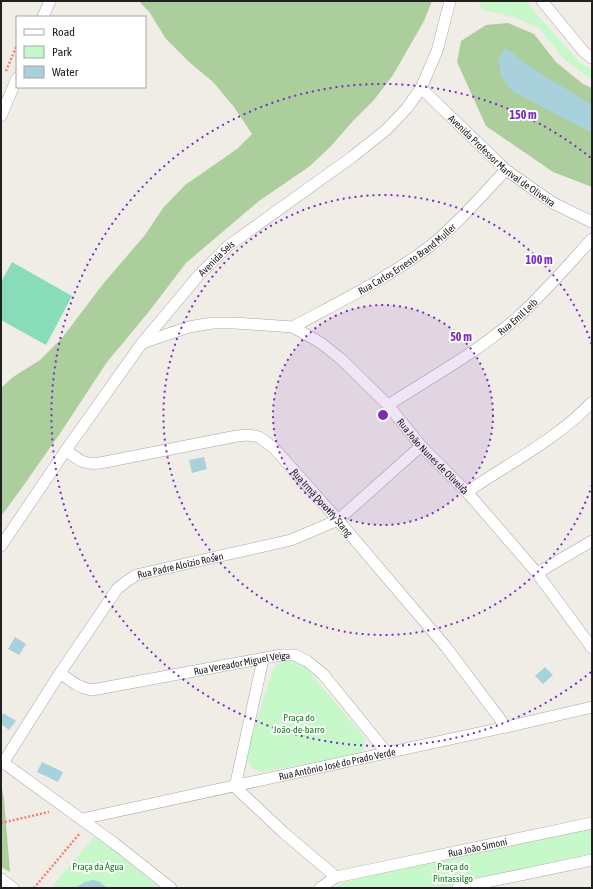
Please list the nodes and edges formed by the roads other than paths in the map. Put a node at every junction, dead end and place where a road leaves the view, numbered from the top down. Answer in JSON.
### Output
{"nodes":[{"id":1,"x":50,"y":1,"type":"edge"},
{"id":2,"x":450,"y":1,"type":"edge"},
{"id":3,"x":542,"y":1,"type":"edge"},
{"id":4,"x":43,"y":16,"type":"edge"},
{"id":5,"x":592,"y":58,"type":"edge"},
{"id":6,"x":16,"y":80,"type":"edge"},
{"id":7,"x":421,"y":88,"type":"junction"},
{"id":8,"x":1,"y":116,"type":"edge"},
{"id":9,"x":506,"y":170,"type":"junction"},
{"id":10,"x":592,"y":222,"type":"edge"},
{"id":11,"x":592,"y":239,"type":"edge"},
{"id":12,"x":293,"y":327,"type":"junction"},
{"id":13,"x":142,"y":343,"type":"junction"},
{"id":14,"x":592,"y":402,"type":"edge"},
{"id":15,"x":388,"y":404,"type":"junction"},
{"id":16,"x":421,"y":446,"type":"junction"},
{"id":17,"x":66,"y":450,"type":"junction"},
{"id":18,"x":466,"y":492,"type":"junction"},
{"id":19,"x":338,"y":520,"type":"junction"},
{"id":20,"x":592,"y":541,"type":"edge"},
{"id":21,"x":1,"y":546,"type":"edge"},
{"id":22,"x":537,"y":573,"type":"junction"},
{"id":23,"x":592,"y":648,"type":"edge"},
{"id":24,"x":263,"y":659,"type":"junction"},
{"id":25,"x":60,"y":673,"type":"junction"},
{"id":26,"x":592,"y":706,"type":"edge"},
{"id":27,"x":506,"y":727,"type":"junction"},
{"id":28,"x":387,"y":753,"type":"junction"},
{"id":29,"x":2,"y":762,"type":"edge"},
{"id":30,"x":235,"y":787,"type":"junction"},
{"id":31,"x":85,"y":822,"type":"junction"},
{"id":32,"x":592,"y":823,"type":"edge"},
{"id":33,"x":592,"y":860,"type":"edge"},
{"id":34,"x":336,"y":876,"type":"junction"},
{"id":35,"x":1,"y":879,"type":"edge"},
{"id":36,"x":12,"y":888,"type":"edge"},
{"id":37,"x":171,"y":888,"type":"edge"},
{"id":38,"x":320,"y":888,"type":"edge"},
{"id":39,"x":458,"y":888,"type":"edge"}],
"edges":[{"from":1,"to":4,"type":"street"},
{"from":2,"to":7,"type":"street","name":"Avenida Seis"},
{"from":3,"to":5,"type":"street"},
{"from":6,"to":8,"type":"street"},
{"from":7,"to":9,"type":"street","name":"Avenida Professor Marival de Oliveira"},
{"from":7,"to":13,"type":"street","name":"Avenida Seis"},
{"from":9,"to":10,"type":"street","name":"Avenida Professor Marival de Oliveira"},
{"from":9,"to":12,"type":"street","name":"Rua Carlos Ernesto Brand Muller"},
{"from":11,"to":15,"type":"street","name":"Rua Emil Leib"},
{"from":12,"to":13,"type":"street","name":"Rua João Nunes de Oliveira"},
{"from":12,"to":15,"type":"street","name":"Rua João Nunes de Oliveira"},
{"from":13,"to":17,"type":"street","name":"Avenida Seis"},
{"from":14,"to":18,"type":"street"},
{"from":15,"to":16,"type":"street","name":"Rua João Nunes de Oliveira"},
{"from":16,"to":18,"type":"street","name":"Rua João Nunes de Oliveira"},
{"from":16,"to":19,"type":"street","name":"Rua Padre Aloízio Rosen"},
{"from":17,"to":19,"type":"street","name":"Rua Irmã Dorothy Stang"},
{"from":17,"to":21,"type":"street","name":"Avenida Seis"},
{"from":18,"to":22,"type":"street","name":"Rua João Nunes de Oliveira"},
{"from":19,"to":25,"type":"street","name":"Rua Padre Aloízio Rosen"},
{"from":19,"to":27,"type":"street","name":"Rua Irmã Dorothy Stang"},
{"from":20,"to":22,"type":"street"},
{"from":22,"to":23,"type":"street","name":"Rua João Nunes de Oliveira"},
{"from":24,"to":25,"type":"street","name":"Rua Vereador Miguel Veiga"},
{"from":24,"to":28,"type":"street","name":"Rua Vereador Miguel Veiga"},
{"from":24,"to":30,"type":"street"},
{"from":25,"to":29,"type":"street","name":"Rua Padre Aloízio Rosen"},
{"from":26,"to":27,"type":"street","name":"Rua Antônio José do Prado Verde"},
{"from":27,"to":28,"type":"street","name":"Rua Antônio José do Prado Verde"},
{"from":28,"to":30,"type":"street","name":"Rua Antônio José do Prado Verde"},
{"from":29,"to":31,"type":"street"},
{"from":30,"to":31,"type":"street","name":"Rua Antônio José do Prado Verde"},
{"from":30,"to":34,"type":"street"},
{"from":31,"to":37,"type":"street"},
{"from":32,"to":34,"type":"street","name":"Rua João Simoni"},
{"from":33,"to":39,"type":"street"},
{"from":34,"to":38,"type":"street","name":"Rua João Simoni"},
{"from":35,"to":36,"type":"street"}]}
